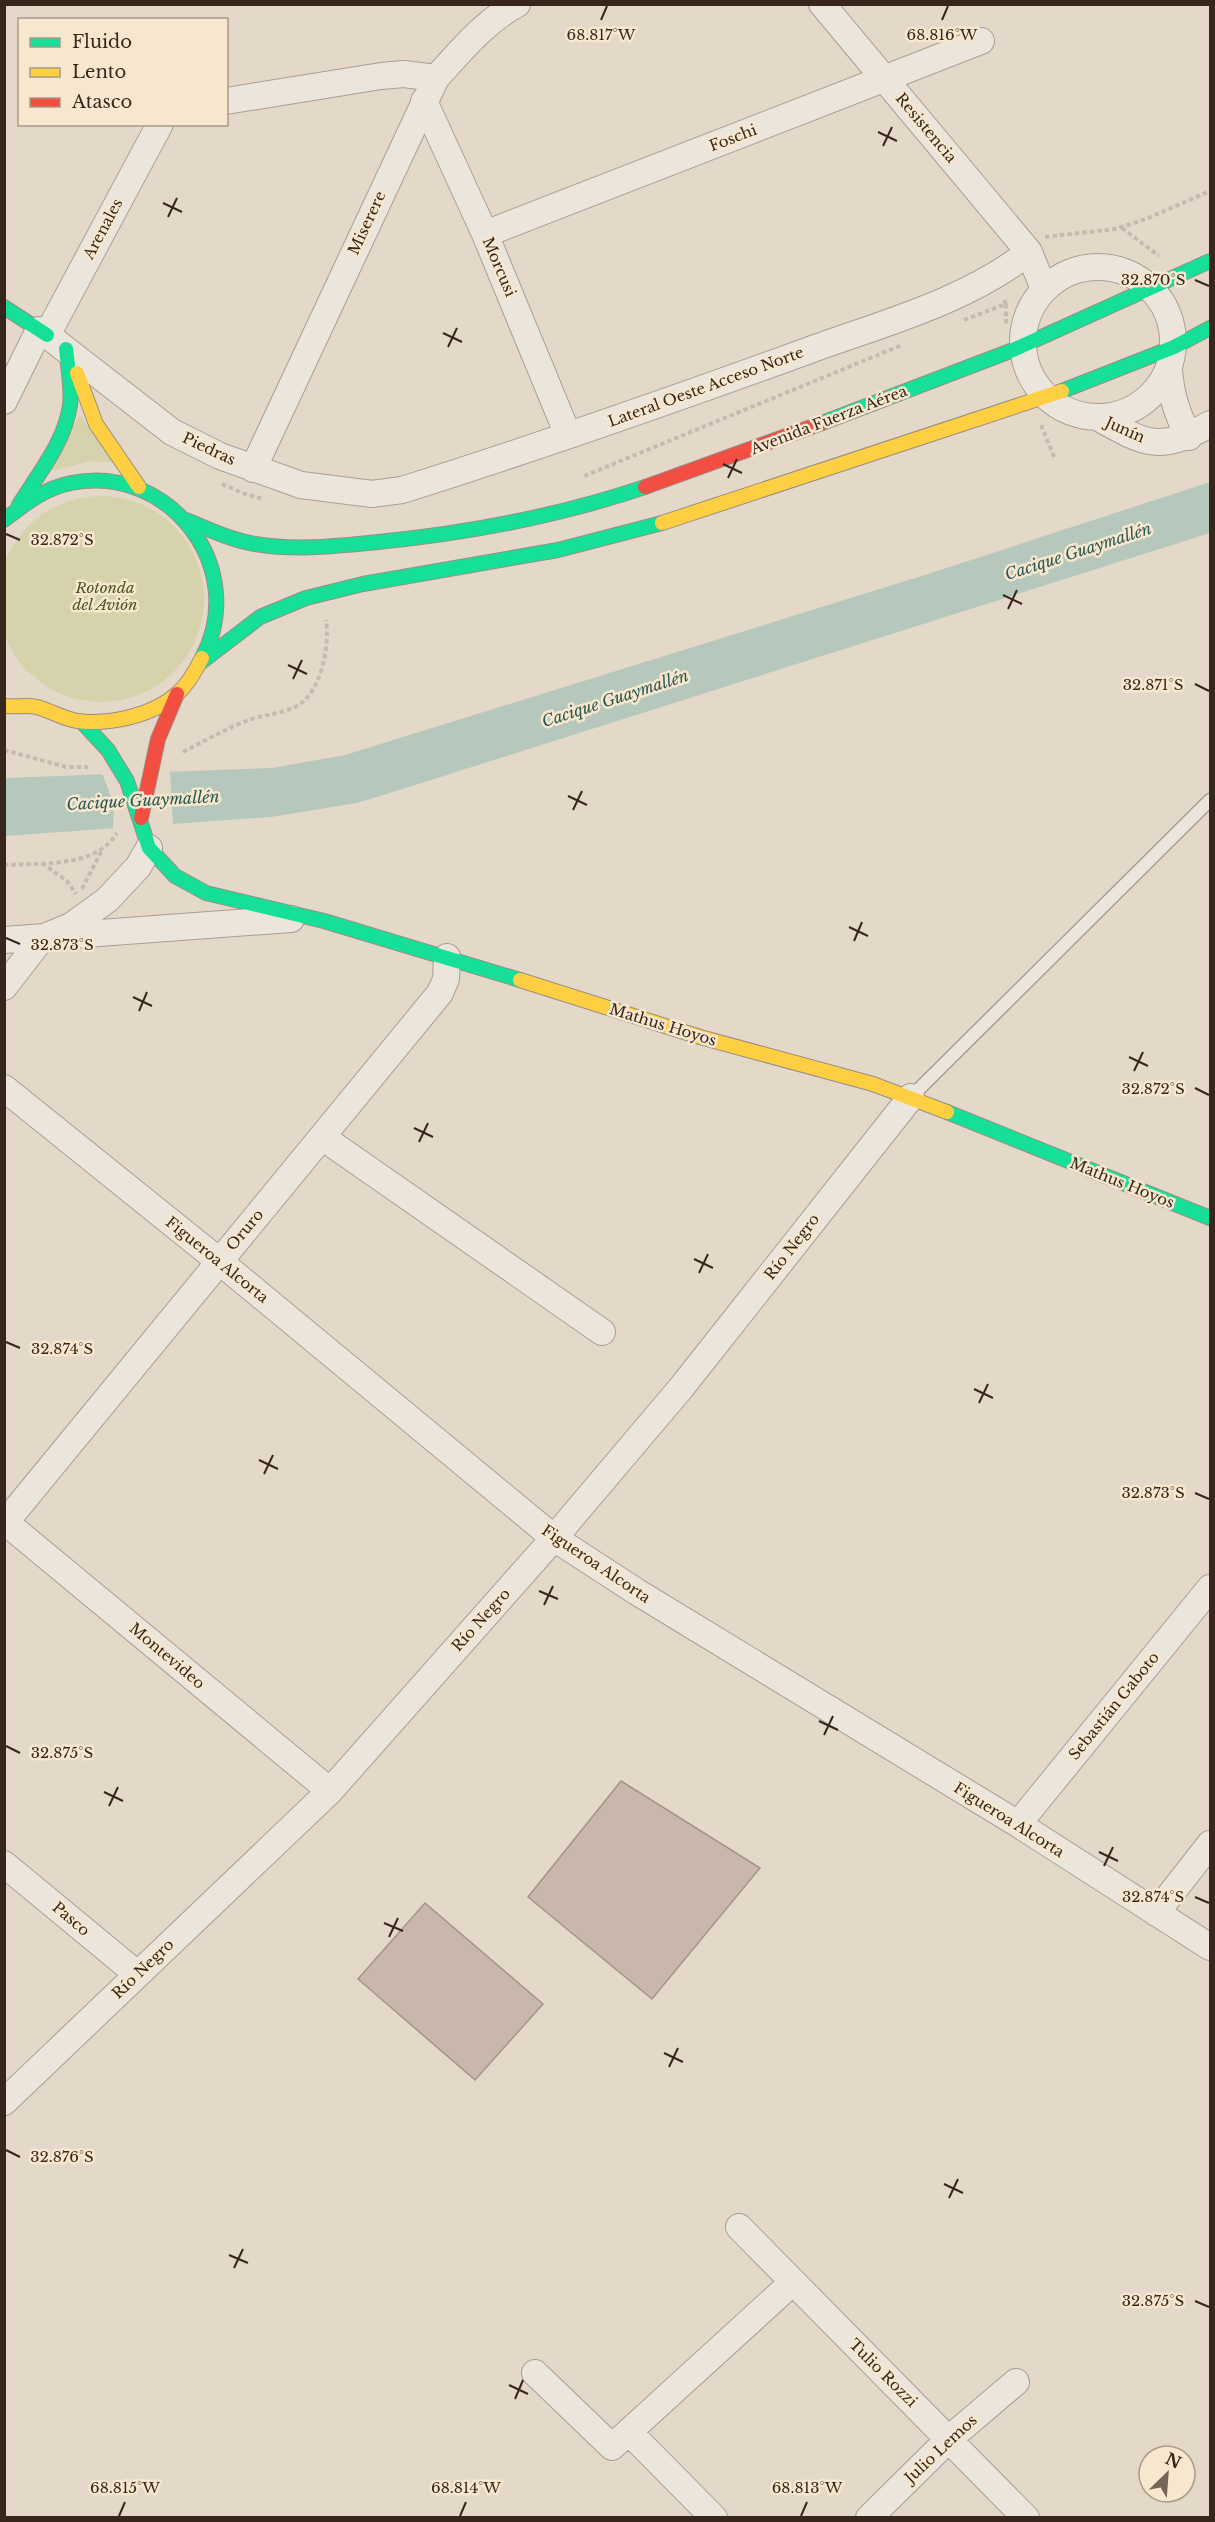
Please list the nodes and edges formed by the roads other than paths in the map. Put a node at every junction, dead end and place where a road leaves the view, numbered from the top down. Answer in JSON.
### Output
{"nodes":[{"id":1,"x":517,"y":4,"type":"edge"},
{"id":2,"x":822,"y":4,"type":"edge"},
{"id":3,"x":981,"y":41,"type":"dead end"},
{"id":4,"x":436,"y":78,"type":"junction"},
{"id":5,"x":885,"y":80,"type":"junction"},
{"id":6,"x":228,"y":101,"type":"edge"},
{"id":7,"x":424,"y":101,"type":"junction"},
{"id":8,"x":159,"y":126,"type":"edge"},
{"id":9,"x":485,"y":234,"type":"junction"},
{"id":10,"x":1029,"y":252,"type":"junction"},
{"id":11,"x":1210,"y":261,"type":"edge"},
{"id":12,"x":1083,"y":268,"type":"junction"},
{"id":13,"x":1044,"y":289,"type":"junction"},
{"id":14,"x":1152,"y":289,"type":"junction"},
{"id":15,"x":4,"y":307,"type":"edge"},
{"id":16,"x":1210,"y":328,"type":"edge"},
{"id":17,"x":55,"y":341,"type":"junction"},
{"id":18,"x":1022,"y":347,"type":"junction"},
{"id":19,"x":1172,"y":359,"type":"junction"},
{"id":20,"x":1046,"y":397,"type":"junction"},
{"id":21,"x":4,"y":400,"type":"edge"},
{"id":22,"x":1097,"y":417,"type":"junction"},
{"id":23,"x":1200,"y":430,"type":"edge"},
{"id":24,"x":568,"y":435,"type":"junction"},
{"id":25,"x":254,"y":469,"type":"junction"},
{"id":26,"x":139,"y":487,"type":"junction"},
{"id":27,"x":372,"y":494,"type":"joint"},
{"id":28,"x":19,"y":505,"type":"junction"},
{"id":29,"x":4,"y":520,"type":"edge"},
{"id":30,"x":186,"y":520,"type":"junction"},
{"id":31,"x":200,"y":663,"type":"junction"},
{"id":32,"x":21,"y":694,"type":"dead end"},
{"id":33,"x":177,"y":694,"type":"junction"},
{"id":34,"x":4,"y":706,"type":"edge"},
{"id":35,"x":38,"y":707,"type":"junction"},
{"id":36,"x":81,"y":722,"type":"junction"},
{"id":37,"x":1210,"y":800,"type":"edge"},
{"id":38,"x":144,"y":831,"type":"junction"},
{"id":39,"x":313,"y":918,"type":"junction"},
{"id":40,"x":42,"y":938,"type":"junction"},
{"id":41,"x":4,"y":940,"type":"edge"},
{"id":42,"x":447,"y":957,"type":"junction"},
{"id":43,"x":4,"y":987,"type":"edge"},
{"id":44,"x":4,"y":1088,"type":"edge"},
{"id":45,"x":911,"y":1097,"type":"junction"},
{"id":46,"x":322,"y":1137,"type":"junction"},
{"id":47,"x":1210,"y":1218,"type":"edge"},
{"id":48,"x":219,"y":1261,"type":"junction"},
{"id":49,"x":602,"y":1332,"type":"dead end"},
{"id":50,"x":5,"y":1523,"type":"edge"},
{"id":51,"x":554,"y":1538,"type":"junction"},
{"id":52,"x":1210,"y":1588,"type":"edge"},
{"id":53,"x":330,"y":1791,"type":"junction"},
{"id":54,"x":1018,"y":1824,"type":"junction"},
{"id":55,"x":1210,"y":1844,"type":"edge"},
{"id":56,"x":4,"y":1863,"type":"edge"},
{"id":57,"x":1156,"y":1913,"type":"junction"},
{"id":58,"x":1210,"y":1947,"type":"edge"},
{"id":59,"x":137,"y":1974,"type":"junction"},
{"id":60,"x":4,"y":2102,"type":"edge"},
{"id":61,"x":739,"y":2227,"type":"dead end"},
{"id":62,"x":793,"y":2282,"type":"junction"},
{"id":63,"x":535,"y":2373,"type":"dead end"},
{"id":64,"x":1016,"y":2382,"type":"dead end"},
{"id":65,"x":629,"y":2432,"type":"junction"},
{"id":66,"x":949,"y":2439,"type":"junction"},
{"id":67,"x":714,"y":2517,"type":"edge"},
{"id":68,"x":868,"y":2517,"type":"edge"},
{"id":69,"x":1026,"y":2517,"type":"edge"}],
"edges":[{"from":1,"to":4,"type":"street","name":"Miserere"},
{"from":2,"to":5,"type":"street","name":"Resistencia"},
{"from":3,"to":5,"type":"street","name":"Foschi"},
{"from":4,"to":6,"type":"street"},
{"from":4,"to":7,"type":"street","name":"Miserere"},
{"from":5,"to":9,"type":"street","name":"Foschi"},
{"from":5,"to":10,"type":"street","name":"Resistencia"},
{"from":7,"to":9,"type":"street","name":"Morcusi"},
{"from":7,"to":25,"type":"street","name":"Miserere"},
{"from":8,"to":17,"type":"street","name":"Arenales"},
{"from":9,"to":24,"type":"street","name":"Morcusi"},
{"from":10,"to":12,"type":"street"},
{"from":10,"to":13,"type":"street","name":"Resistencia"},
{"from":10,"to":24,"type":"street","name":"Lateral Oeste Acceso Norte"},
{"from":11,"to":14,"type":"main road","name":"Avenida Fuerza Aérea"},
{"from":12,"to":13,"type":"street"},
{"from":12,"to":14,"type":"street"},
{"from":13,"to":18,"type":"street"},
{"from":14,"to":18,"type":"main road","name":"Avenida Fuerza Aérea"},
{"from":14,"to":19,"type":"street","name":"Junín"},
{"from":15,"to":17,"type":"main road","name":"Piedras"},
{"from":16,"to":19,"type":"main road"},
{"from":17,"to":21,"type":"street","name":"Arenales"},
{"from":17,"to":25,"type":"street","name":"Piedras"},
{"from":17,"to":26,"type":"main road"},
{"from":17,"to":28,"type":"main road"},
{"from":18,"to":20,"type":"street"},
{"from":18,"to":30,"type":"main road","name":"Avenida Fuerza Aérea"},
{"from":19,"to":20,"type":"main road"},
{"from":19,"to":22,"type":"street"},
{"from":19,"to":23,"type":"street","name":"Junín"},
{"from":20,"to":22,"type":"street"},
{"from":20,"to":31,"type":"main road"},
{"from":22,"to":23,"type":"street","name":"Junín"},
{"from":24,"to":27,"type":"street","name":"Lateral Oeste Acceso Norte"},
{"from":25,"to":27,"type":"street","name":"Piedras"},
{"from":26,"to":28,"type":"main road"},
{"from":26,"to":30,"type":"main road"},
{"from":28,"to":29,"type":"main road"},
{"from":30,"to":31,"type":"main road"},
{"from":31,"to":33,"type":"main road"},
{"from":32,"to":35,"type":"main road"},
{"from":33,"to":36,"type":"main road"},
{"from":33,"to":38,"type":"main road"},
{"from":34,"to":35,"type":"main road"},
{"from":35,"to":36,"type":"main road"},
{"from":36,"to":38,"type":"main road","name":"Mathus Hoyos"},
{"from":37,"to":45,"type":"lane"},
{"from":38,"to":39,"type":"main road","name":"Mathus Hoyos"},
{"from":38,"to":40,"type":"street"},
{"from":39,"to":40,"type":"street"},
{"from":39,"to":42,"type":"main road","name":"Mathus Hoyos"},
{"from":40,"to":41,"type":"street"},
{"from":40,"to":43,"type":"street"},
{"from":42,"to":45,"type":"main road","name":"Mathus Hoyos"},
{"from":42,"to":46,"type":"street","name":"Oruro"},
{"from":44,"to":48,"type":"street","name":"Figueroa Alcorta"},
{"from":45,"to":47,"type":"main road","name":"Mathus Hoyos"},
{"from":45,"to":51,"type":"street","name":"Río Negro"},
{"from":46,"to":48,"type":"street","name":"Oruro"},
{"from":46,"to":49,"type":"street"},
{"from":48,"to":50,"type":"street","name":"Oruro"},
{"from":48,"to":51,"type":"street","name":"Figueroa Alcorta"},
{"from":50,"to":53,"type":"street","name":"Montevideo"},
{"from":51,"to":53,"type":"street","name":"Río Negro"},
{"from":51,"to":54,"type":"street","name":"Figueroa Alcorta"},
{"from":52,"to":54,"type":"street","name":"Sebastián Gaboto"},
{"from":53,"to":59,"type":"street","name":"Río Negro"},
{"from":54,"to":57,"type":"street","name":"Figueroa Alcorta"},
{"from":55,"to":57,"type":"street"},
{"from":56,"to":59,"type":"street","name":"Pasco"},
{"from":57,"to":58,"type":"street","name":"Figueroa Alcorta"},
{"from":59,"to":60,"type":"street","name":"Río Negro"},
{"from":61,"to":62,"type":"street","name":"Tulio Rozzi"},
{"from":62,"to":65,"type":"street"},
{"from":62,"to":66,"type":"street","name":"Tulio Rozzi"},
{"from":63,"to":65,"type":"street"},
{"from":64,"to":66,"type":"street","name":"Julio Lemos"},
{"from":65,"to":67,"type":"street"},
{"from":66,"to":68,"type":"street","name":"Julio Lemos"},
{"from":66,"to":69,"type":"street","name":"Tulio Rozzi"}]}
